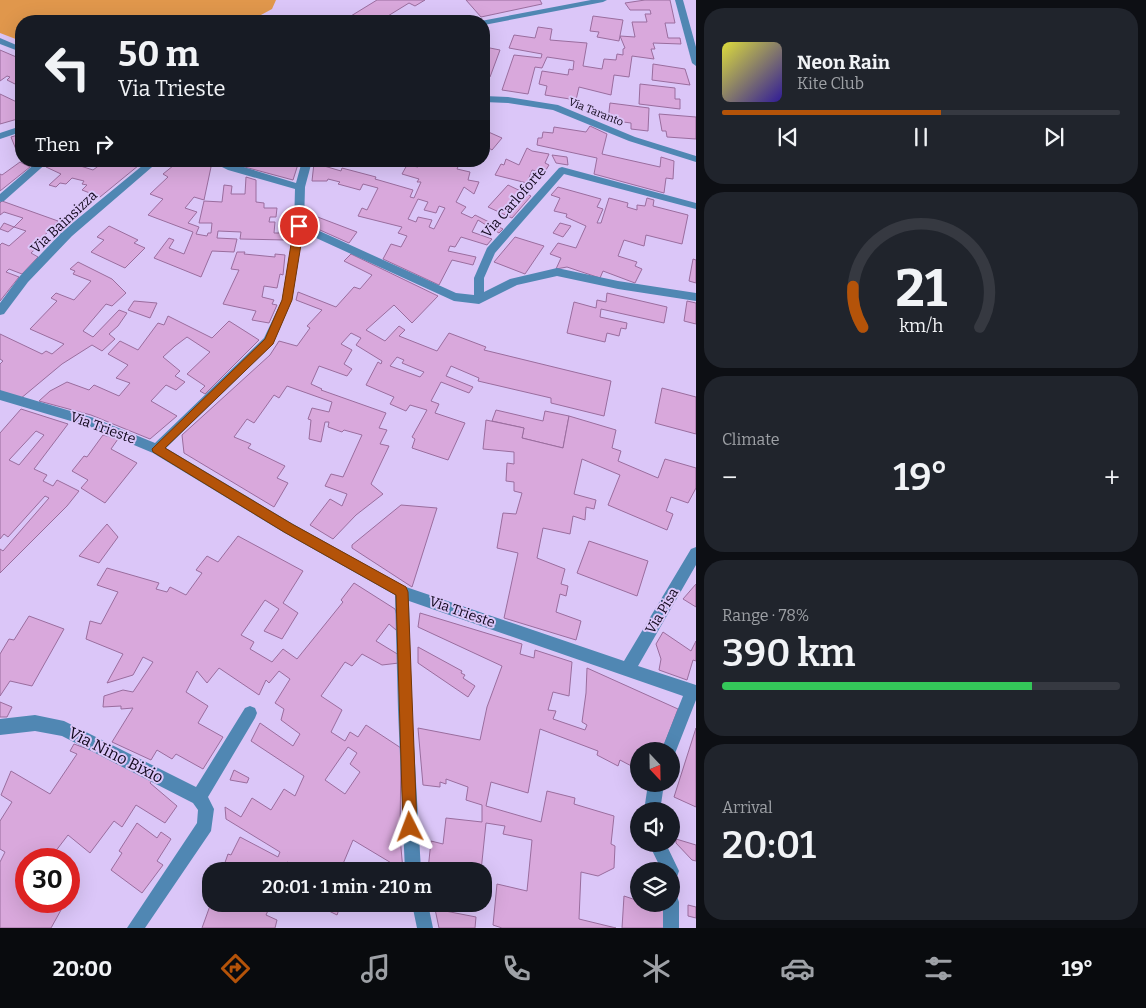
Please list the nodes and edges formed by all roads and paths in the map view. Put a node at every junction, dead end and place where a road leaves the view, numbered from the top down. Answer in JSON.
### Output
{"nodes":[{"id":1,"x":603,"y":0,"type":"edge"},
{"id":2,"x":679,"y":0,"type":"edge"},
{"id":3,"x":490,"y":22,"type":"edge"},
{"id":4,"x":0,"y":41,"type":"edge"},
{"id":5,"x":15,"y":47,"type":"edge"},
{"id":6,"x":696,"y":63,"type":"edge"},
{"id":7,"x":490,"y":99,"type":"edge"},
{"id":8,"x":15,"y":131,"type":"edge"},
{"id":9,"x":0,"y":136,"type":"edge"},
{"id":10,"x":696,"y":159,"type":"edge"},
{"id":11,"x":37,"y":167,"type":"edge"},
{"id":12,"x":147,"y":167,"type":"edge"},
{"id":13,"x":229,"y":167,"type":"edge"},
{"id":14,"x":305,"y":167,"type":"edge"},
{"id":15,"x":300,"y":187,"type":"junction"},
{"id":16,"x":0,"y":199,"type":"edge"},
{"id":17,"x":696,"y":206,"type":"edge"},
{"id":18,"x":299,"y":226,"type":"junction"},
{"id":19,"x":696,"y":296,"type":"edge"},
{"id":20,"x":479,"y":300,"type":"junction"},
{"id":21,"x":0,"y":311,"type":"edge"},
{"id":22,"x":0,"y":395,"type":"edge"},
{"id":23,"x":157,"y":449,"type":"junction"},
{"id":24,"x":696,"y":553,"type":"edge"},
{"id":25,"x":402,"y":592,"type":"junction"},
{"id":26,"x":628,"y":669,"type":"junction"},
{"id":27,"x":694,"y":692,"type":"edge"},
{"id":28,"x":250,"y":713,"type":"dead end"},
{"id":29,"x":0,"y":727,"type":"edge"},
{"id":30,"x":673,"y":742,"type":"edge"},
{"id":31,"x":199,"y":797,"type":"junction"},
{"id":32,"x":413,"y":862,"type":"edge"},
{"id":33,"x":422,"y":912,"type":"edge"},
{"id":34,"x":671,"y":912,"type":"edge"},
{"id":35,"x":135,"y":928,"type":"edge"},
{"id":36,"x":425,"y":928,"type":"edge"},
{"id":37,"x":671,"y":928,"type":"edge"}],
"edges":[{"from":1,"to":3,"type":"street"},
{"from":2,"to":6,"type":"street"},
{"from":4,"to":5,"type":"street"},
{"from":7,"to":10,"type":"street","name":"Via Taranto"},
{"from":8,"to":9,"type":"street"},
{"from":11,"to":16,"type":"street"},
{"from":12,"to":21,"type":"street","name":"Via Bainsizza"},
{"from":13,"to":15,"type":"street"},
{"from":14,"to":15,"type":"street"},
{"from":15,"to":18,"type":"street"},
{"from":17,"to":20,"type":"street","name":"Via Carloforte"},
{"from":18,"to":20,"type":"street"},
{"from":18,"to":23,"type":"street"},
{"from":19,"to":20,"type":"street"},
{"from":22,"to":23,"type":"street","name":"Via Trieste"},
{"from":23,"to":25,"type":"street","name":"Via Trieste"},
{"from":24,"to":26,"type":"street","name":"Via Pisa"},
{"from":25,"to":26,"type":"street","name":"Via Trieste"},
{"from":25,"to":32,"type":"street"},
{"from":26,"to":27,"type":"street","name":"Via Trieste"},
{"from":27,"to":30,"type":"street","name":"Via Trieste"},
{"from":28,"to":31,"type":"street"},
{"from":29,"to":31,"type":"street","name":"Via Nino Bixio"},
{"from":31,"to":35,"type":"street"},
{"from":33,"to":36,"type":"street"},
{"from":34,"to":37,"type":"street"}]}
